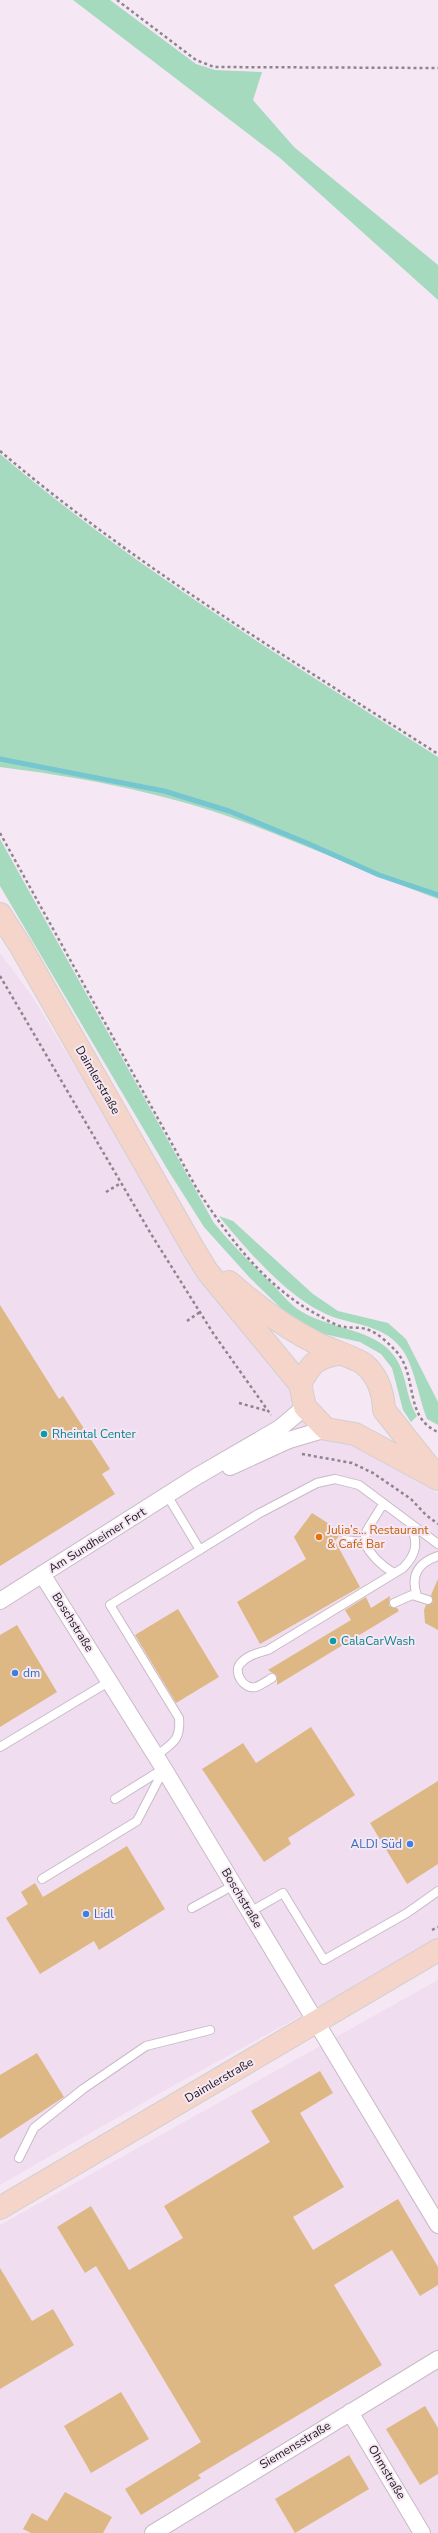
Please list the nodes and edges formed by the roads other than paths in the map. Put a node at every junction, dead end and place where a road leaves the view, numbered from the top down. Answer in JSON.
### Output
{"nodes":[{"id":1,"x":0,"y":914,"type":"edge"},
{"id":2,"x":193,"y":1248,"type":"junction"},
{"id":3,"x":338,"y":1354,"type":"junction"},
{"id":4,"x":300,"y":1384,"type":"junction"},
{"id":5,"x":305,"y":1407,"type":"junction"},
{"id":6,"x":384,"y":1410,"type":"junction"},
{"id":7,"x":326,"y":1429,"type":"junction"},
{"id":8,"x":355,"y":1434,"type":"junction"},
{"id":9,"x":194,"y":1478,"type":"junction"},
{"id":10,"x":438,"y":1478,"type":"edge"},
{"id":11,"x":167,"y":1495,"type":"junction"},
{"id":12,"x":383,"y":1504,"type":"junction"},
{"id":13,"x":411,"y":1524,"type":"junction"},
{"id":14,"x":344,"y":1540,"type":"dead end"},
{"id":15,"x":364,"y":1542,"type":"junction"},
{"id":16,"x":438,"y":1544,"type":"edge"},
{"id":17,"x":200,"y":1550,"type":"junction"},
{"id":18,"x":438,"y":1556,"type":"edge"},
{"id":19,"x":394,"y":1573,"type":"junction"},
{"id":20,"x":42,"y":1574,"type":"junction"},
{"id":21,"x":417,"y":1596,"type":"junction"},
{"id":22,"x":428,"y":1600,"type":"dead end"},
{"id":23,"x":0,"y":1601,"type":"edge"},
{"id":24,"x":394,"y":1603,"type":"dead end"},
{"id":25,"x":272,"y":1678,"type":"dead end"},
{"id":26,"x":110,"y":1681,"type":"junction"},
{"id":27,"x":0,"y":1747,"type":"edge"},
{"id":28,"x":160,"y":1762,"type":"junction"},
{"id":29,"x":115,"y":1799,"type":"dead end"},
{"id":30,"x":42,"y":1879,"type":"dead end"},
{"id":31,"x":234,"y":1885,"type":"junction"},
{"id":32,"x":438,"y":1891,"type":"edge"},
{"id":33,"x":192,"y":1908,"type":"dead end"},
{"id":34,"x":250,"y":1912,"type":"junction"},
{"id":35,"x":438,"y":1950,"type":"edge"},
{"id":36,"x":317,"y":2023,"type":"junction"},
{"id":37,"x":210,"y":2030,"type":"dead end"},
{"id":38,"x":18,"y":2158,"type":"dead end"},
{"id":39,"x":0,"y":2208,"type":"edge"},
{"id":40,"x":438,"y":2225,"type":"edge"},
{"id":41,"x":438,"y":2359,"type":"edge"},
{"id":42,"x":350,"y":2412,"type":"junction"},
{"id":43,"x":153,"y":2533,"type":"edge"},
{"id":44,"x":422,"y":2533,"type":"edge"}],
"edges":[{"from":1,"to":2,"type":"main road","name":"Daimlerstraße"},
{"from":2,"to":3,"type":"main road","name":"Daimlerstraße"},
{"from":2,"to":4,"type":"main road","name":"Daimlerstraße"},
{"from":3,"to":4,"type":"main road"},
{"from":3,"to":6,"type":"main road","name":"Daimlerstraße"},
{"from":4,"to":5,"type":"main road","name":"Daimlerstraße"},
{"from":5,"to":7,"type":"main road"},
{"from":5,"to":9,"type":"street","name":"Am Sundheimer Fort"},
{"from":6,"to":8,"type":"main road"},
{"from":6,"to":10,"type":"main road"},
{"from":7,"to":8,"type":"main road"},
{"from":7,"to":9,"type":"street","name":"Am Sundheimer Fort"},
{"from":8,"to":10,"type":"main road"},
{"from":9,"to":11,"type":"street","name":"Am Sundheimer Fort"},
{"from":11,"to":17,"type":"lane"},
{"from":11,"to":20,"type":"street","name":"Am Sundheimer Fort"},
{"from":12,"to":13,"type":"lane"},
{"from":12,"to":15,"type":"lane"},
{"from":12,"to":17,"type":"lane"},
{"from":13,"to":16,"type":"lane"},
{"from":13,"to":19,"type":"lane"},
{"from":14,"to":15,"type":"lane"},
{"from":15,"to":19,"type":"lane"},
{"from":17,"to":28,"type":"lane"},
{"from":18,"to":21,"type":"lane"},
{"from":19,"to":25,"type":"lane"},
{"from":20,"to":23,"type":"street","name":"Am Sundheimer Fort"},
{"from":20,"to":26,"type":"street","name":"Boschstraße"},
{"from":21,"to":22,"type":"lane"},
{"from":21,"to":24,"type":"lane"},
{"from":26,"to":27,"type":"lane"},
{"from":26,"to":28,"type":"street","name":"Boschstraße"},
{"from":28,"to":29,"type":"lane"},
{"from":28,"to":30,"type":"lane"},
{"from":28,"to":31,"type":"street","name":"Boschstraße"},
{"from":31,"to":33,"type":"lane"},
{"from":31,"to":34,"type":"street","name":"Boschstraße"},
{"from":32,"to":34,"type":"lane"},
{"from":34,"to":36,"type":"street","name":"Boschstraße"},
{"from":35,"to":36,"type":"main road","name":"Daimlerstraße"},
{"from":36,"to":39,"type":"main road","name":"Daimlerstraße"},
{"from":36,"to":40,"type":"street","name":"Boschstraße"},
{"from":37,"to":38,"type":"lane"},
{"from":41,"to":42,"type":"street","name":"Siemensstraße"},
{"from":42,"to":43,"type":"street","name":"Siemensstraße"},
{"from":42,"to":44,"type":"street","name":"Ohmstraße"}]}
